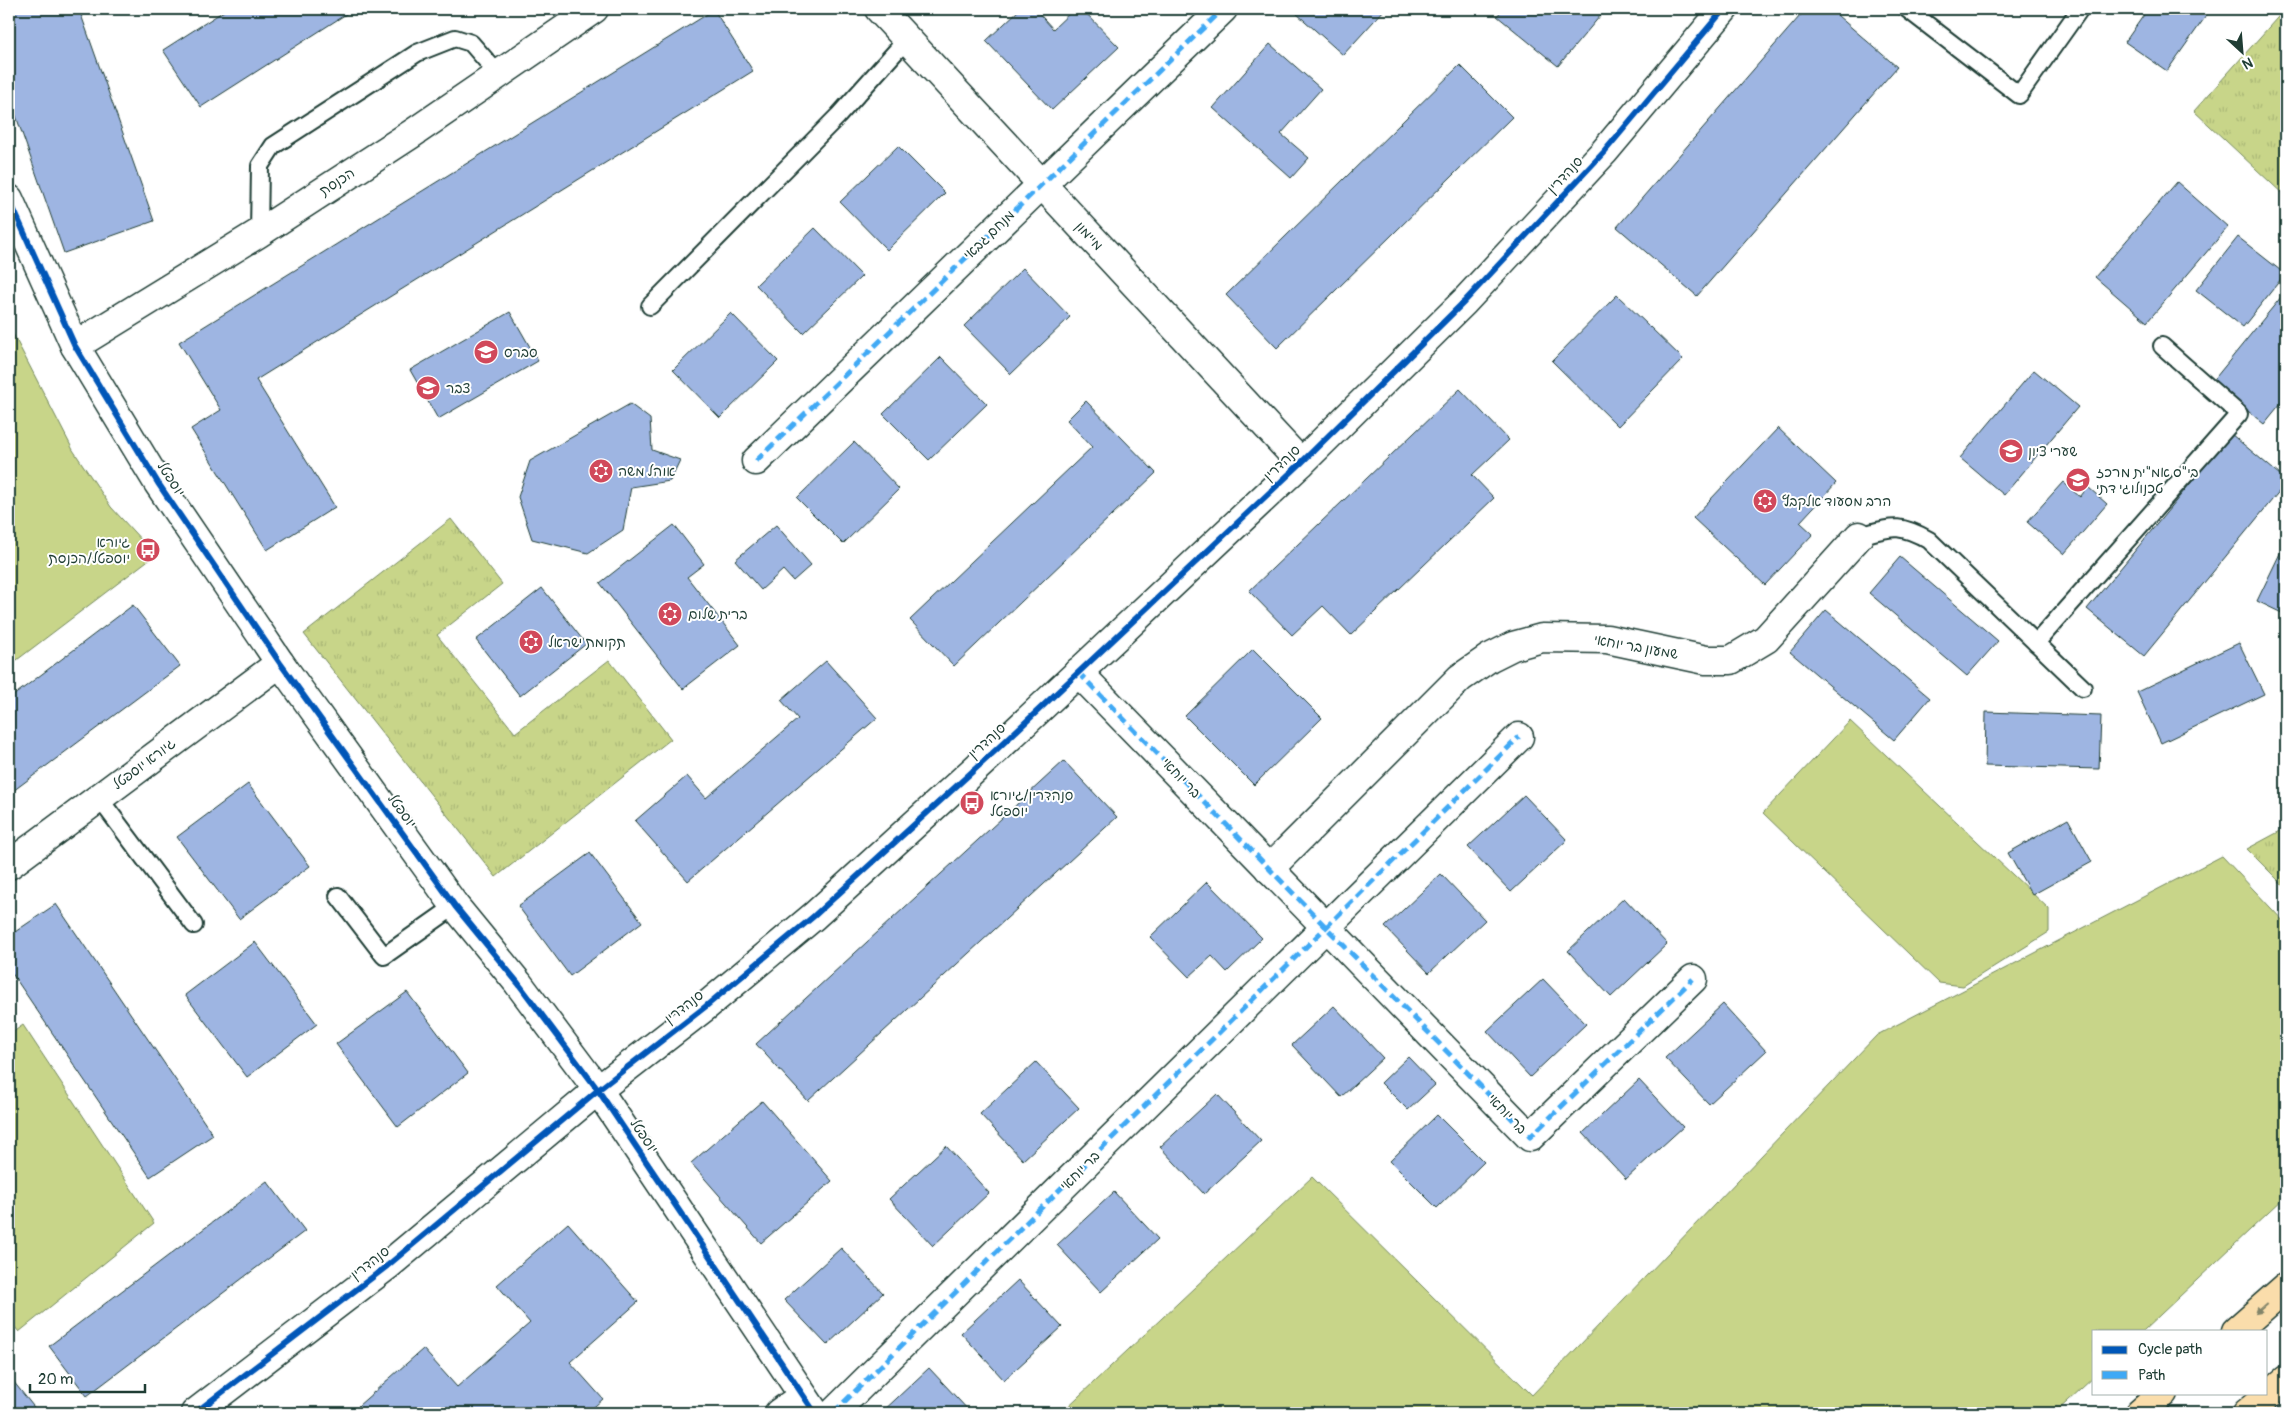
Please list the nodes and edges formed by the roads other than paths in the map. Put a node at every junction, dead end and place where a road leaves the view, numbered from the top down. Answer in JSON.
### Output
{"nodes":[{"id":1,"x":594,"y":9,"type":"edge"},
{"id":2,"x":879,"y":9,"type":"edge"},
{"id":3,"x":1223,"y":9,"type":"edge"},
{"id":4,"x":1724,"y":9,"type":"edge"},
{"id":5,"x":1907,"y":9,"type":"edge"},
{"id":6,"x":2080,"y":9,"type":"edge"},
{"id":7,"x":907,"y":39,"type":"junction"},
{"id":8,"x":498,"y":74,"type":"junction"},
{"id":9,"x":1041,"y":185,"type":"junction"},
{"id":10,"x":9,"y":199,"type":"edge"},
{"id":11,"x":259,"y":233,"type":"junction"},
{"id":12,"x":650,"y":306,"type":"dead end"},
{"id":13,"x":75,"y":346,"type":"junction"},
{"id":14,"x":2162,"y":346,"type":"dead end"},
{"id":15,"x":756,"y":461,"type":"dead end"},
{"id":16,"x":1300,"y":463,"type":"junction"},
{"id":17,"x":1860,"y":536,"type":"joint"},
{"id":18,"x":2036,"y":643,"type":"junction"},
{"id":19,"x":280,"y":662,"type":"junction"},
{"id":20,"x":1078,"y":672,"type":"junction"},
{"id":21,"x":2083,"y":688,"type":"dead end"},
{"id":22,"x":1519,"y":737,"type":"dead end"},
{"id":23,"x":99,"y":798,"type":"junction"},
{"id":24,"x":9,"y":865,"type":"edge"},
{"id":25,"x":1269,"y":868,"type":"junction"},
{"id":26,"x":338,"y":896,"type":"dead end"},
{"id":27,"x":455,"y":906,"type":"junction"},
{"id":28,"x":194,"y":925,"type":"dead end"},
{"id":29,"x":1326,"y":928,"type":"junction"},
{"id":30,"x":1693,"y":979,"type":"dead end"},
{"id":31,"x":598,"y":1090,"type":"junction"},
{"id":32,"x":2286,"y":1288,"type":"edge"},
{"id":33,"x":2237,"y":1330,"type":"edge"},
{"id":34,"x":2286,"y":1380,"type":"edge"},
{"id":35,"x":2162,"y":1394,"type":"edge"},
{"id":36,"x":809,"y":1405,"type":"edge"},
{"id":37,"x":196,"y":1413,"type":"edge"},
{"id":38,"x":780,"y":1413,"type":"edge"},
{"id":39,"x":834,"y":1413,"type":"edge"},
{"id":40,"x":2140,"y":1413,"type":"edge"},
{"id":41,"x":2247,"y":1413,"type":"edge"}],
"edges":[{"from":1,"to":8,"type":"street","name":"הכנסת"},
{"from":2,"to":7,"type":"street","name":"מיימון"},
{"from":3,"to":9,"type":"street","name":"מנחם גבאי"},
{"from":4,"to":16,"type":"street","name":"סנהדרין"},
{"from":5,"to":6,"type":"lane"},
{"from":7,"to":9,"type":"street","name":"מיימון"},
{"from":7,"to":12,"type":"lane"},
{"from":8,"to":11,"type":"street","name":"הכנסת"},
{"from":8,"to":11,"type":"lane"},
{"from":9,"to":15,"type":"street","name":"מנחם גבאי"},
{"from":9,"to":16,"type":"street","name":"מיימון"},
{"from":10,"to":13,"type":"street","name":"יוספטל"},
{"from":11,"to":13,"type":"street","name":"הכנסת"},
{"from":13,"to":19,"type":"street","name":"יוספטל"},
{"from":14,"to":18,"type":"lane"},
{"from":16,"to":20,"type":"street","name":"סנהדרין"},
{"from":17,"to":18,"type":"lane"},
{"from":17,"to":25,"type":"street","name":"שמעון בר יוחאי"},
{"from":18,"to":21,"type":"lane"},
{"from":19,"to":23,"type":"street","name":"גיורא יוספטל"},
{"from":19,"to":27,"type":"street","name":"יוספטל"},
{"from":20,"to":25,"type":"street","name":"בר יוחאי"},
{"from":20,"to":31,"type":"street","name":"סנהדרין"},
{"from":22,"to":29,"type":"street","name":"בר יוחאי"},
{"from":23,"to":24,"type":"street","name":"גיורא יוספטל"},
{"from":23,"to":28,"type":"lane"},
{"from":25,"to":29,"type":"street","name":"בר יוחאי"},
{"from":26,"to":27,"type":"lane"},
{"from":27,"to":31,"type":"street","name":"יוספטל"},
{"from":29,"to":30,"type":"street","name":"בר יוחאי"},
{"from":29,"to":39,"type":"street","name":"בר יוחאי"},
{"from":31,"to":36,"type":"street","name":"יוספטל"},
{"from":31,"to":37,"type":"street","name":"סנהדרין"},
{"from":32,"to":33,"type":"main road","one_way":true},
{"from":34,"to":41,"type":"main road"},
{"from":35,"to":40,"type":"main road"},
{"from":36,"to":38,"type":"street","name":"יוספטל"}]}
